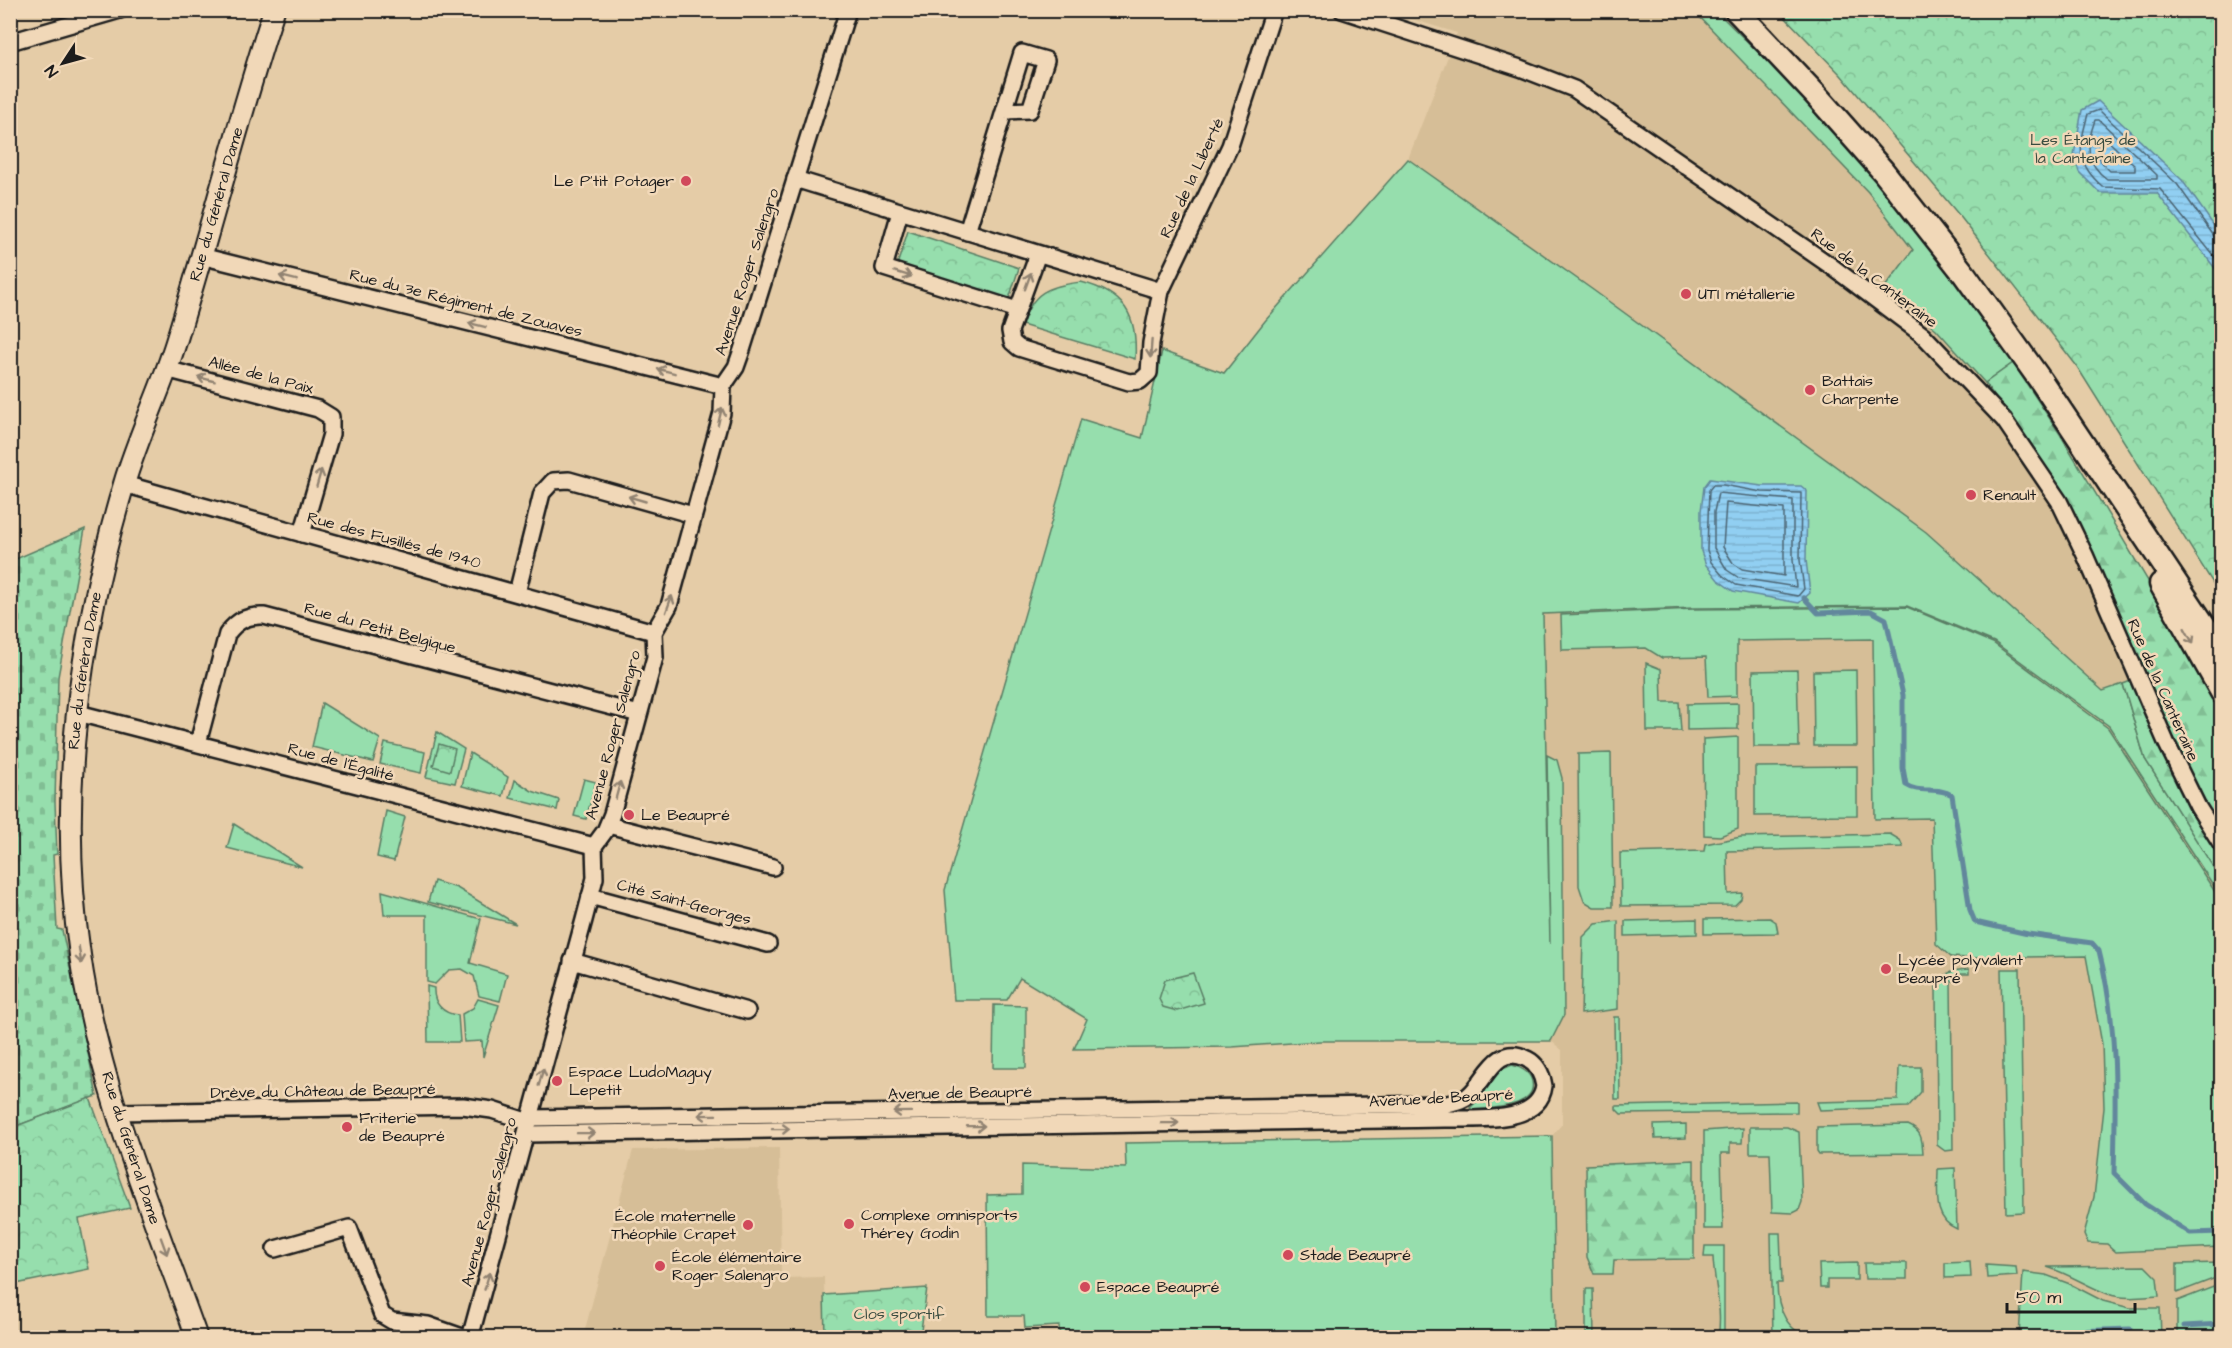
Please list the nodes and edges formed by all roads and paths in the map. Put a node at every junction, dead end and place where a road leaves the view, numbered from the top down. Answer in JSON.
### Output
{"nodes":[{"id":1,"x":120,"y":10,"type":"edge"},
{"id":2,"x":274,"y":10,"type":"edge"},
{"id":3,"x":848,"y":10,"type":"edge"},
{"id":4,"x":1274,"y":10,"type":"edge"},
{"id":5,"x":1342,"y":10,"type":"edge"},
{"id":6,"x":1736,"y":10,"type":"edge"},
{"id":7,"x":10,"y":42,"type":"edge"},
{"id":8,"x":1004,"y":111,"type":"dead end"},
{"id":9,"x":795,"y":179,"type":"junction"},
{"id":10,"x":900,"y":212,"type":"junction"},
{"id":11,"x":967,"y":232,"type":"junction"},
{"id":12,"x":1038,"y":254,"type":"junction"},
{"id":13,"x":201,"y":256,"type":"junction"},
{"id":14,"x":1161,"y":291,"type":"junction"},
{"id":15,"x":1017,"y":310,"type":"junction"},
{"id":16,"x":166,"y":369,"type":"junction"},
{"id":17,"x":723,"y":386,"type":"junction"},
{"id":18,"x":2101,"y":474,"type":"junction"},
{"id":19,"x":124,"y":484,"type":"junction"},
{"id":20,"x":693,"y":515,"type":"junction"},
{"id":21,"x":302,"y":534,"type":"junction"},
{"id":22,"x":517,"y":593,"type":"junction"},
{"id":23,"x":654,"y":632,"type":"junction"},
{"id":24,"x":2222,"y":652,"type":"edge"},
{"id":25,"x":2222,"y":692,"type":"edge"},
{"id":26,"x":78,"y":713,"type":"junction"},
{"id":27,"x":639,"y":714,"type":"junction"},
{"id":28,"x":198,"y":743,"type":"junction"},
{"id":29,"x":608,"y":825,"type":"junction"},
{"id":30,"x":2222,"y":845,"type":"edge"},
{"id":31,"x":594,"y":846,"type":"junction"},
{"id":32,"x":773,"y":867,"type":"dead end"},
{"id":33,"x":590,"y":896,"type":"junction"},
{"id":34,"x":768,"y":944,"type":"dead end"},
{"id":35,"x":572,"y":961,"type":"junction"},
{"id":36,"x":747,"y":1011,"type":"dead end"},
{"id":37,"x":116,"y":1112,"type":"junction"},
{"id":38,"x":529,"y":1124,"type":"junction"},
{"id":39,"x":275,"y":1249,"type":"dead end"},
{"id":40,"x":197,"y":1338,"type":"edge"},
{"id":41,"x":465,"y":1338,"type":"edge"},
{"id":42,"x":470,"y":1338,"type":"edge"}],
"edges":[{"from":1,"to":7,"type":"street"},
{"from":2,"to":13,"type":"street","name":"Rue du Général Dame"},
{"from":3,"to":9,"type":"street","name":"Avenue Roger Salengro"},
{"from":4,"to":14,"type":"street","name":"Rue de la Liberté"},
{"from":5,"to":30,"type":"street","name":"Rue de la Canteraine"},
{"from":6,"to":18,"type":"main road"},
{"from":8,"to":11,"type":"street"},
{"from":9,"to":10,"type":"street"},
{"from":9,"to":17,"type":"street","name":"Avenue Roger Salengro"},
{"from":10,"to":11,"type":"street"},
{"from":10,"to":15,"type":"street","one_way":true},
{"from":11,"to":12,"type":"street"},
{"from":12,"to":14,"type":"street"},
{"from":15,"to":12,"type":"street","one_way":true},
{"from":13,"to":16,"type":"street","name":"Rue du Général Dame"},
{"from":17,"to":13,"type":"street","name":"Rue du 3e Régiment de Zouaves","one_way":true},
{"from":14,"to":15,"type":"street","name":"Rue de la Liberté","one_way":true},
{"from":16,"to":19,"type":"street","name":"Rue du Général Dame"},
{"from":21,"to":16,"type":"street","name":"Allée de la Paix","one_way":true},
{"from":20,"to":17,"type":"street","name":"Avenue Roger Salengro","one_way":true},
{"from":18,"to":24,"type":"main road"},
{"from":18,"to":25,"type":"main road","one_way":true},
{"from":19,"to":21,"type":"street","name":"Rue des Fusillés de 1940"},
{"from":19,"to":26,"type":"street","name":"Rue du Général Dame"},
{"from":20,"to":22,"type":"street","one_way":true},
{"from":23,"to":20,"type":"street","name":"Avenue Roger Salengro","one_way":true},
{"from":21,"to":22,"type":"street","name":"Rue des Fusillés de 1940"},
{"from":22,"to":23,"type":"street","name":"Rue des Fusillés de 1940"},
{"from":23,"to":27,"type":"street","name":"Avenue Roger Salengro"},
{"from":26,"to":28,"type":"street","name":"Rue de l'Égalité"},
{"from":26,"to":37,"type":"street","name":"Rue du Général Dame","one_way":true},
{"from":27,"to":28,"type":"street","name":"Rue du Petit Belgique"},
{"from":29,"to":27,"type":"street","name":"Avenue Roger Salengro","one_way":true},
{"from":28,"to":31,"type":"street","name":"Rue de l'Égalité"},
{"from":29,"to":31,"type":"street","name":"Avenue Roger Salengro"},
{"from":29,"to":32,"type":"street"},
{"from":31,"to":33,"type":"street","name":"Avenue Roger Salengro"},
{"from":33,"to":34,"type":"street","name":"Cité Saint-Georges"},
{"from":33,"to":35,"type":"street","name":"Avenue Roger Salengro"},
{"from":35,"to":36,"type":"street"},
{"from":38,"to":35,"type":"street","name":"Avenue Roger Salengro","one_way":true},
{"from":37,"to":38,"type":"street","name":"Drève du Château de Beaupré"},
{"from":37,"to":40,"type":"street","name":"Rue du Général Dame","one_way":true},
{"from":38,"to":38,"type":"street","name":"Avenue de Beaupré","one_way":true},
{"from":42,"to":38,"type":"street","name":"Avenue Roger Salengro","one_way":true},
{"from":39,"to":41,"type":"street"}]}
